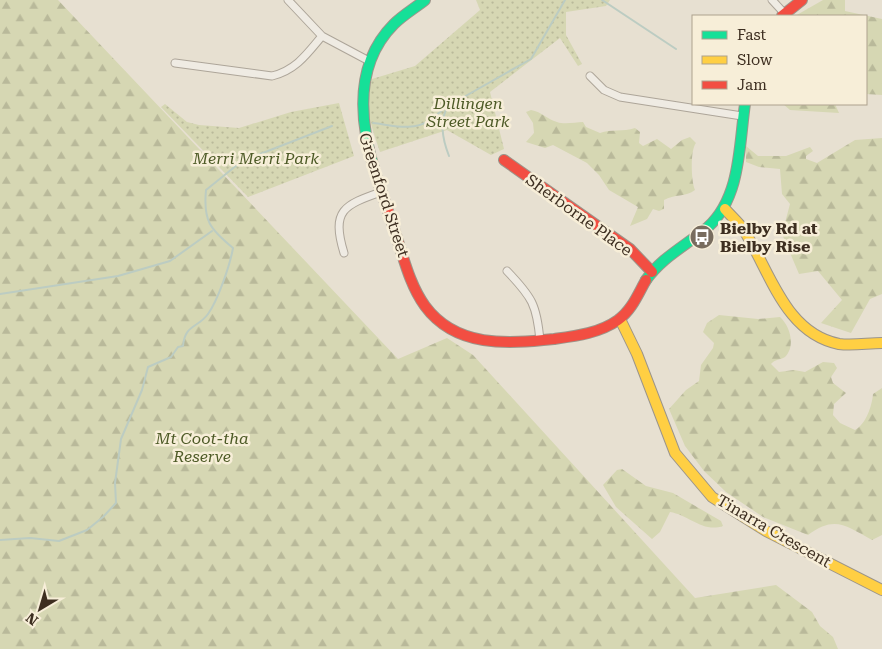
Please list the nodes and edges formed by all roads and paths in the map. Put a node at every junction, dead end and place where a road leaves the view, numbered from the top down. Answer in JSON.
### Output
{"nodes":[{"id":1,"x":288,"y":0,"type":"edge"},
{"id":2,"x":425,"y":0,"type":"edge"},
{"id":3,"x":772,"y":0,"type":"edge"},
{"id":4,"x":802,"y":0,"type":"edge"},
{"id":5,"x":783,"y":15,"type":"edge"},
{"id":6,"x":322,"y":36,"type":"junction"},
{"id":7,"x":369,"y":61,"type":"junction"},
{"id":8,"x":175,"y":63,"type":"dead end"},
{"id":9,"x":590,"y":76,"type":"dead end"},
{"id":10,"x":744,"y":105,"type":"edge"},
{"id":11,"x":742,"y":116,"type":"junction"},
{"id":12,"x":504,"y":160,"type":"dead end"},
{"id":13,"x":382,"y":192,"type":"junction"},
{"id":14,"x":725,"y":209,"type":"junction"},
{"id":15,"x":344,"y":253,"type":"dead end"},
{"id":16,"x":507,"y":271,"type":"dead end"},
{"id":17,"x":652,"y":272,"type":"junction"},
{"id":18,"x":620,"y":319,"type":"junction"},
{"id":19,"x":540,"y":341,"type":"junction"},
{"id":20,"x":882,"y":343,"type":"edge"},
{"id":21,"x":882,"y":590,"type":"edge"}],
"edges":[{"from":1,"to":6,"type":"street"},
{"from":2,"to":7,"type":"street","name":"Greenford Street"},
{"from":3,"to":5,"type":"street"},
{"from":4,"to":5,"type":"street"},
{"from":6,"to":7,"type":"street"},
{"from":6,"to":8,"type":"street"},
{"from":7,"to":13,"type":"street","name":"Greenford Street"},
{"from":9,"to":11,"type":"street"},
{"from":10,"to":11,"type":"street"},
{"from":11,"to":14,"type":"street"},
{"from":12,"to":17,"type":"street","name":"Sherborne Place"},
{"from":13,"to":15,"type":"street"},
{"from":13,"to":19,"type":"street","name":"Greenford Street"},
{"from":14,"to":17,"type":"street"},
{"from":14,"to":20,"type":"street"},
{"from":16,"to":19,"type":"street"},
{"from":17,"to":18,"type":"street"},
{"from":18,"to":19,"type":"street","name":"Greenford Street"},
{"from":18,"to":21,"type":"street","name":"Tinarra Crescent"}]}
